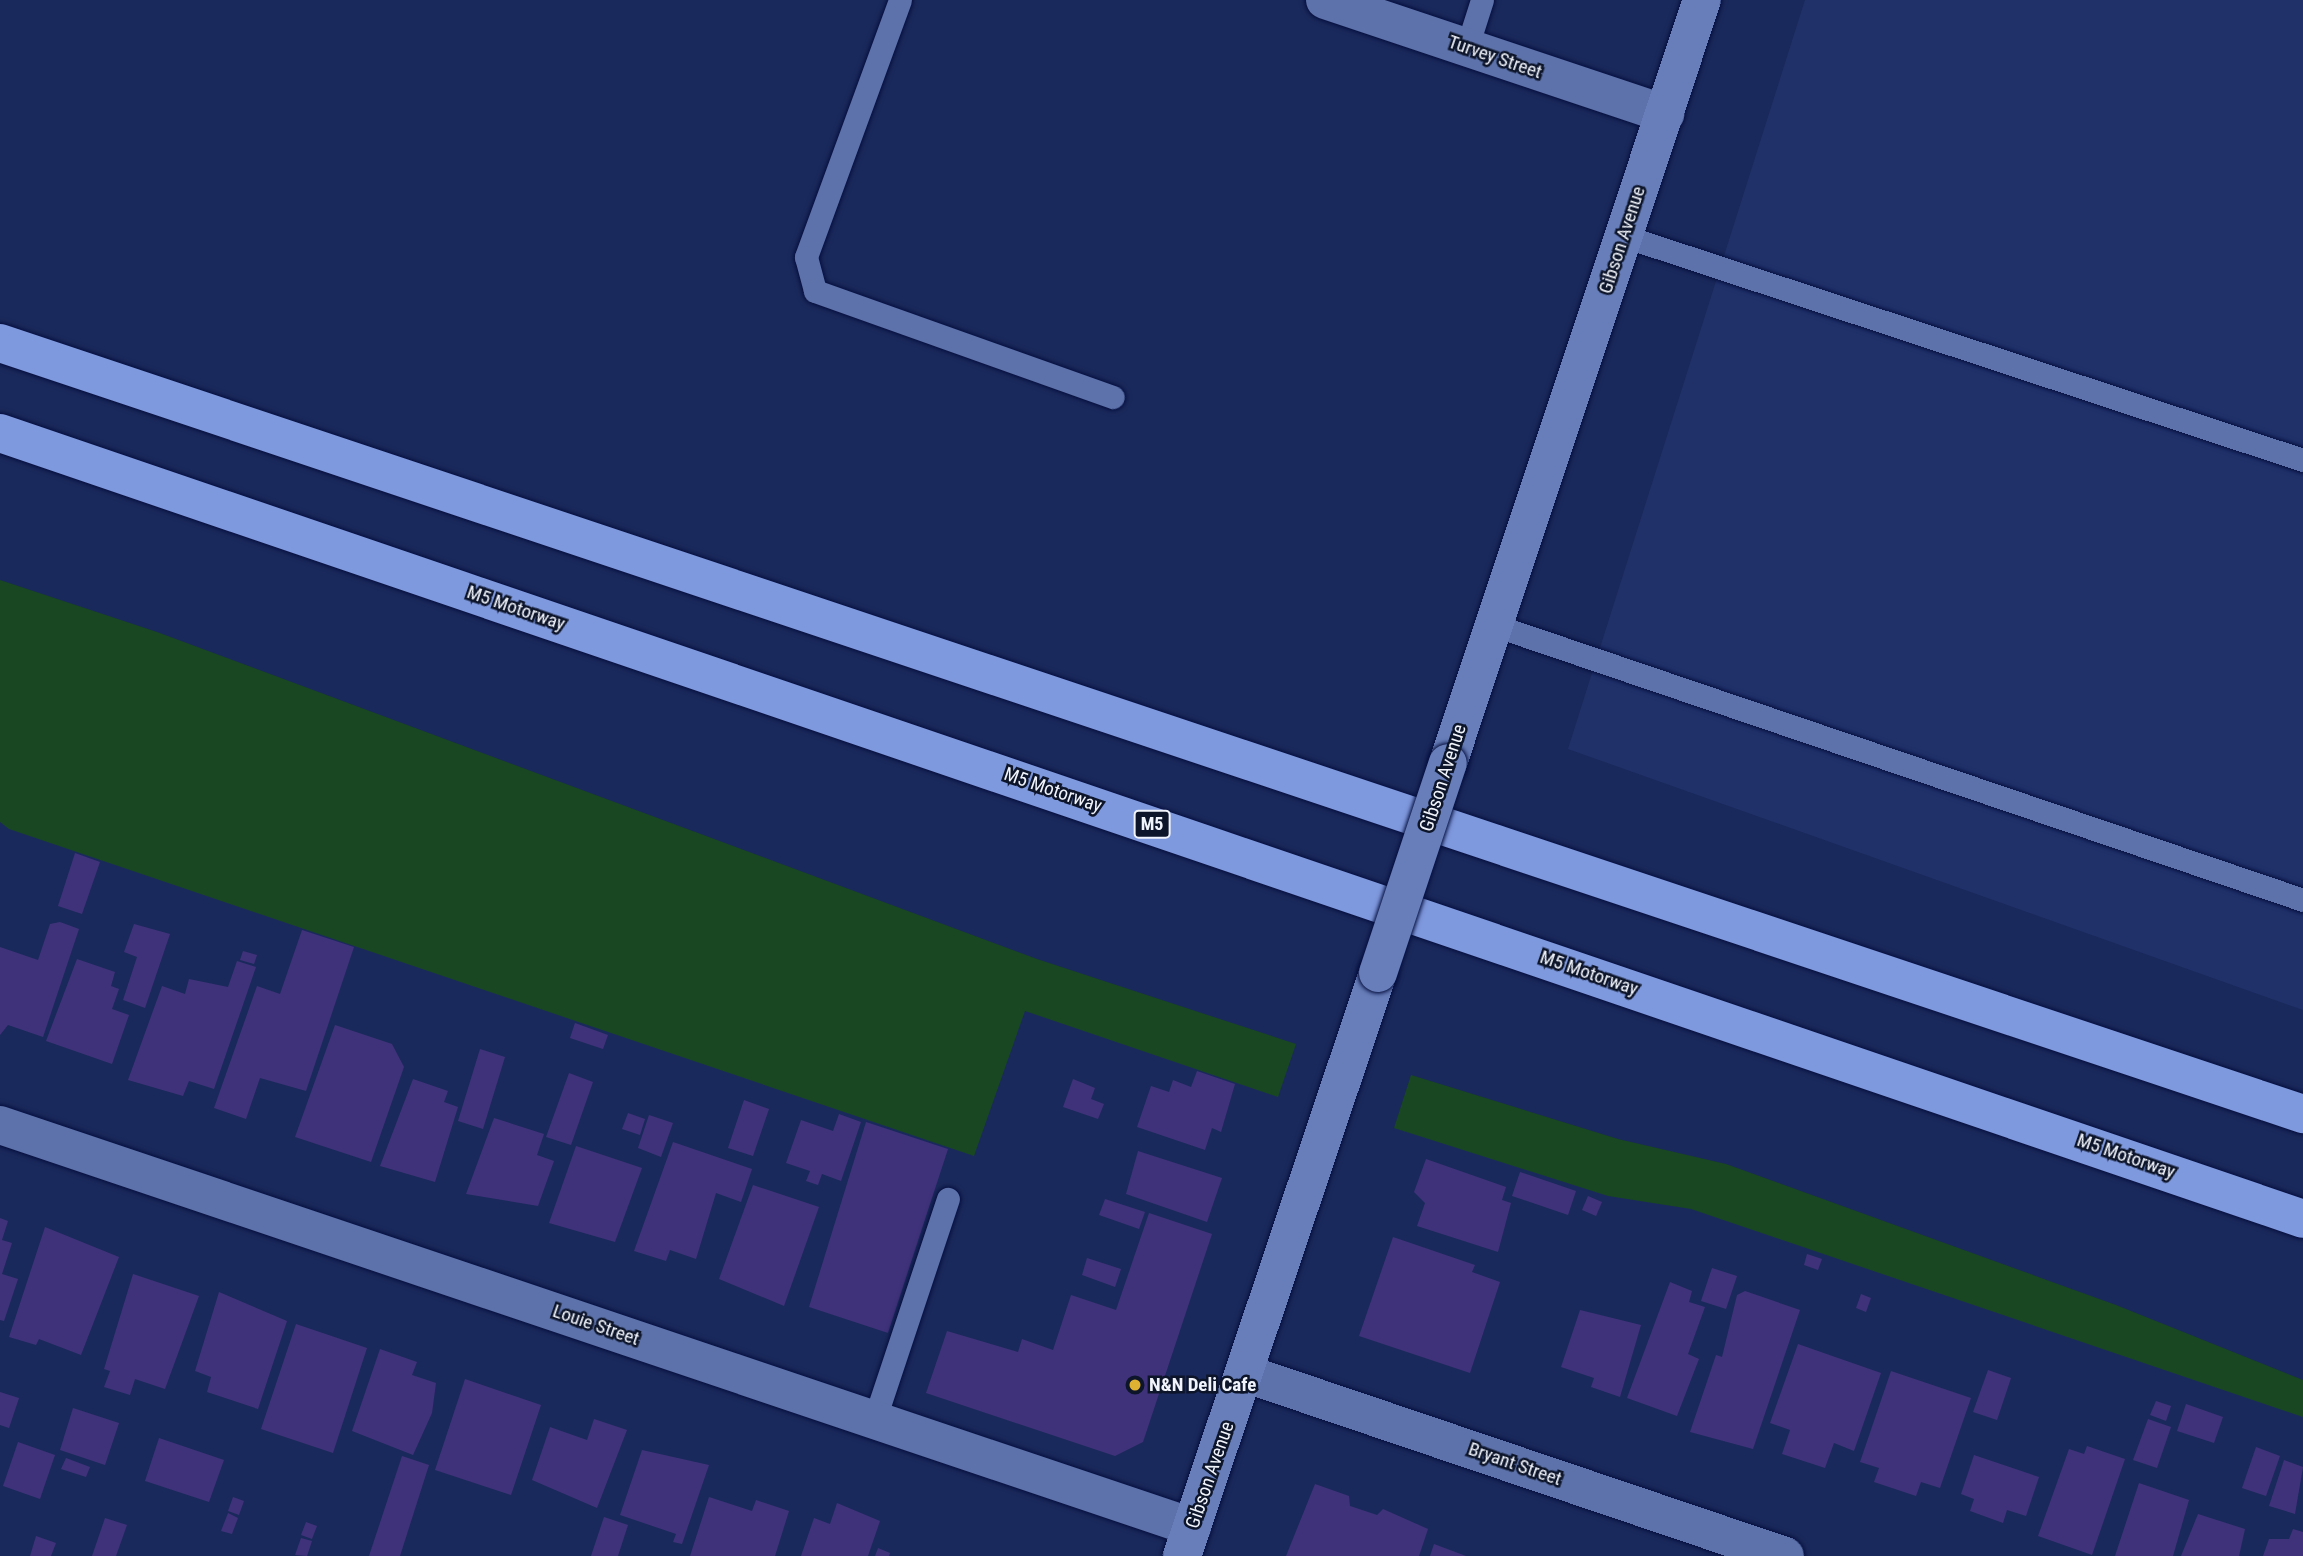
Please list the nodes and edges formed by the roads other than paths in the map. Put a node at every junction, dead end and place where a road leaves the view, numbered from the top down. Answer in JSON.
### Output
{"nodes":[{"id":1,"x":900,"y":0,"type":"edge"},
{"id":2,"x":1325,"y":0,"type":"edge"},
{"id":3,"x":1482,"y":0,"type":"edge"},
{"id":4,"x":1702,"y":0,"type":"edge"},
{"id":5,"x":1467,"y":47,"type":"junction"},
{"id":6,"x":1665,"y":114,"type":"junction"},
{"id":7,"x":1624,"y":236,"type":"junction"},
{"id":8,"x":0,"y":344,"type":"edge"},
{"id":9,"x":1112,"y":397,"type":"dead end"},
{"id":10,"x":0,"y":433,"type":"edge"},
{"id":11,"x":2303,"y":460,"type":"edge"},
{"id":12,"x":1494,"y":625,"type":"junction"},
{"id":13,"x":2303,"y":900,"type":"edge"},
{"id":14,"x":2303,"y":1114,"type":"edge"},
{"id":15,"x":0,"y":1125,"type":"edge"},
{"id":16,"x":948,"y":1199,"type":"dead end"},
{"id":17,"x":2303,"y":1219,"type":"edge"},
{"id":18,"x":1244,"y":1373,"type":"junction"},
{"id":19,"x":875,"y":1418,"type":"junction"},
{"id":20,"x":1187,"y":1541,"type":"edge"},
{"id":21,"x":1785,"y":1556,"type":"edge"}],
"edges":[{"from":1,"to":9,"type":"lane"},
{"from":2,"to":5,"type":"street","name":"Turvey Street"},
{"from":3,"to":5,"type":"lane"},
{"from":4,"to":6,"type":"main road","name":"Gibson Avenue"},
{"from":5,"to":6,"type":"street","name":"Turvey Street"},
{"from":6,"to":7,"type":"main road","name":"Gibson Avenue"},
{"from":7,"to":11,"type":"lane"},
{"from":7,"to":12,"type":"main road","name":"Gibson Avenue"},
{"from":8,"to":14,"type":"highway"},
{"from":10,"to":17,"type":"highway","name":"M5 Motorway","number":"M5"},
{"from":12,"to":13,"type":"lane"},
{"from":12,"to":18,"type":"main road","name":"Gibson Avenue","bridge":true},
{"from":15,"to":19,"type":"street","name":"Louie Street"},
{"from":16,"to":19,"type":"lane"},
{"from":18,"to":20,"type":"main road","name":"Gibson Avenue"},
{"from":18,"to":21,"type":"street","name":"Bryant Street"},
{"from":19,"to":20,"type":"street","name":"Louie Street"}]}
